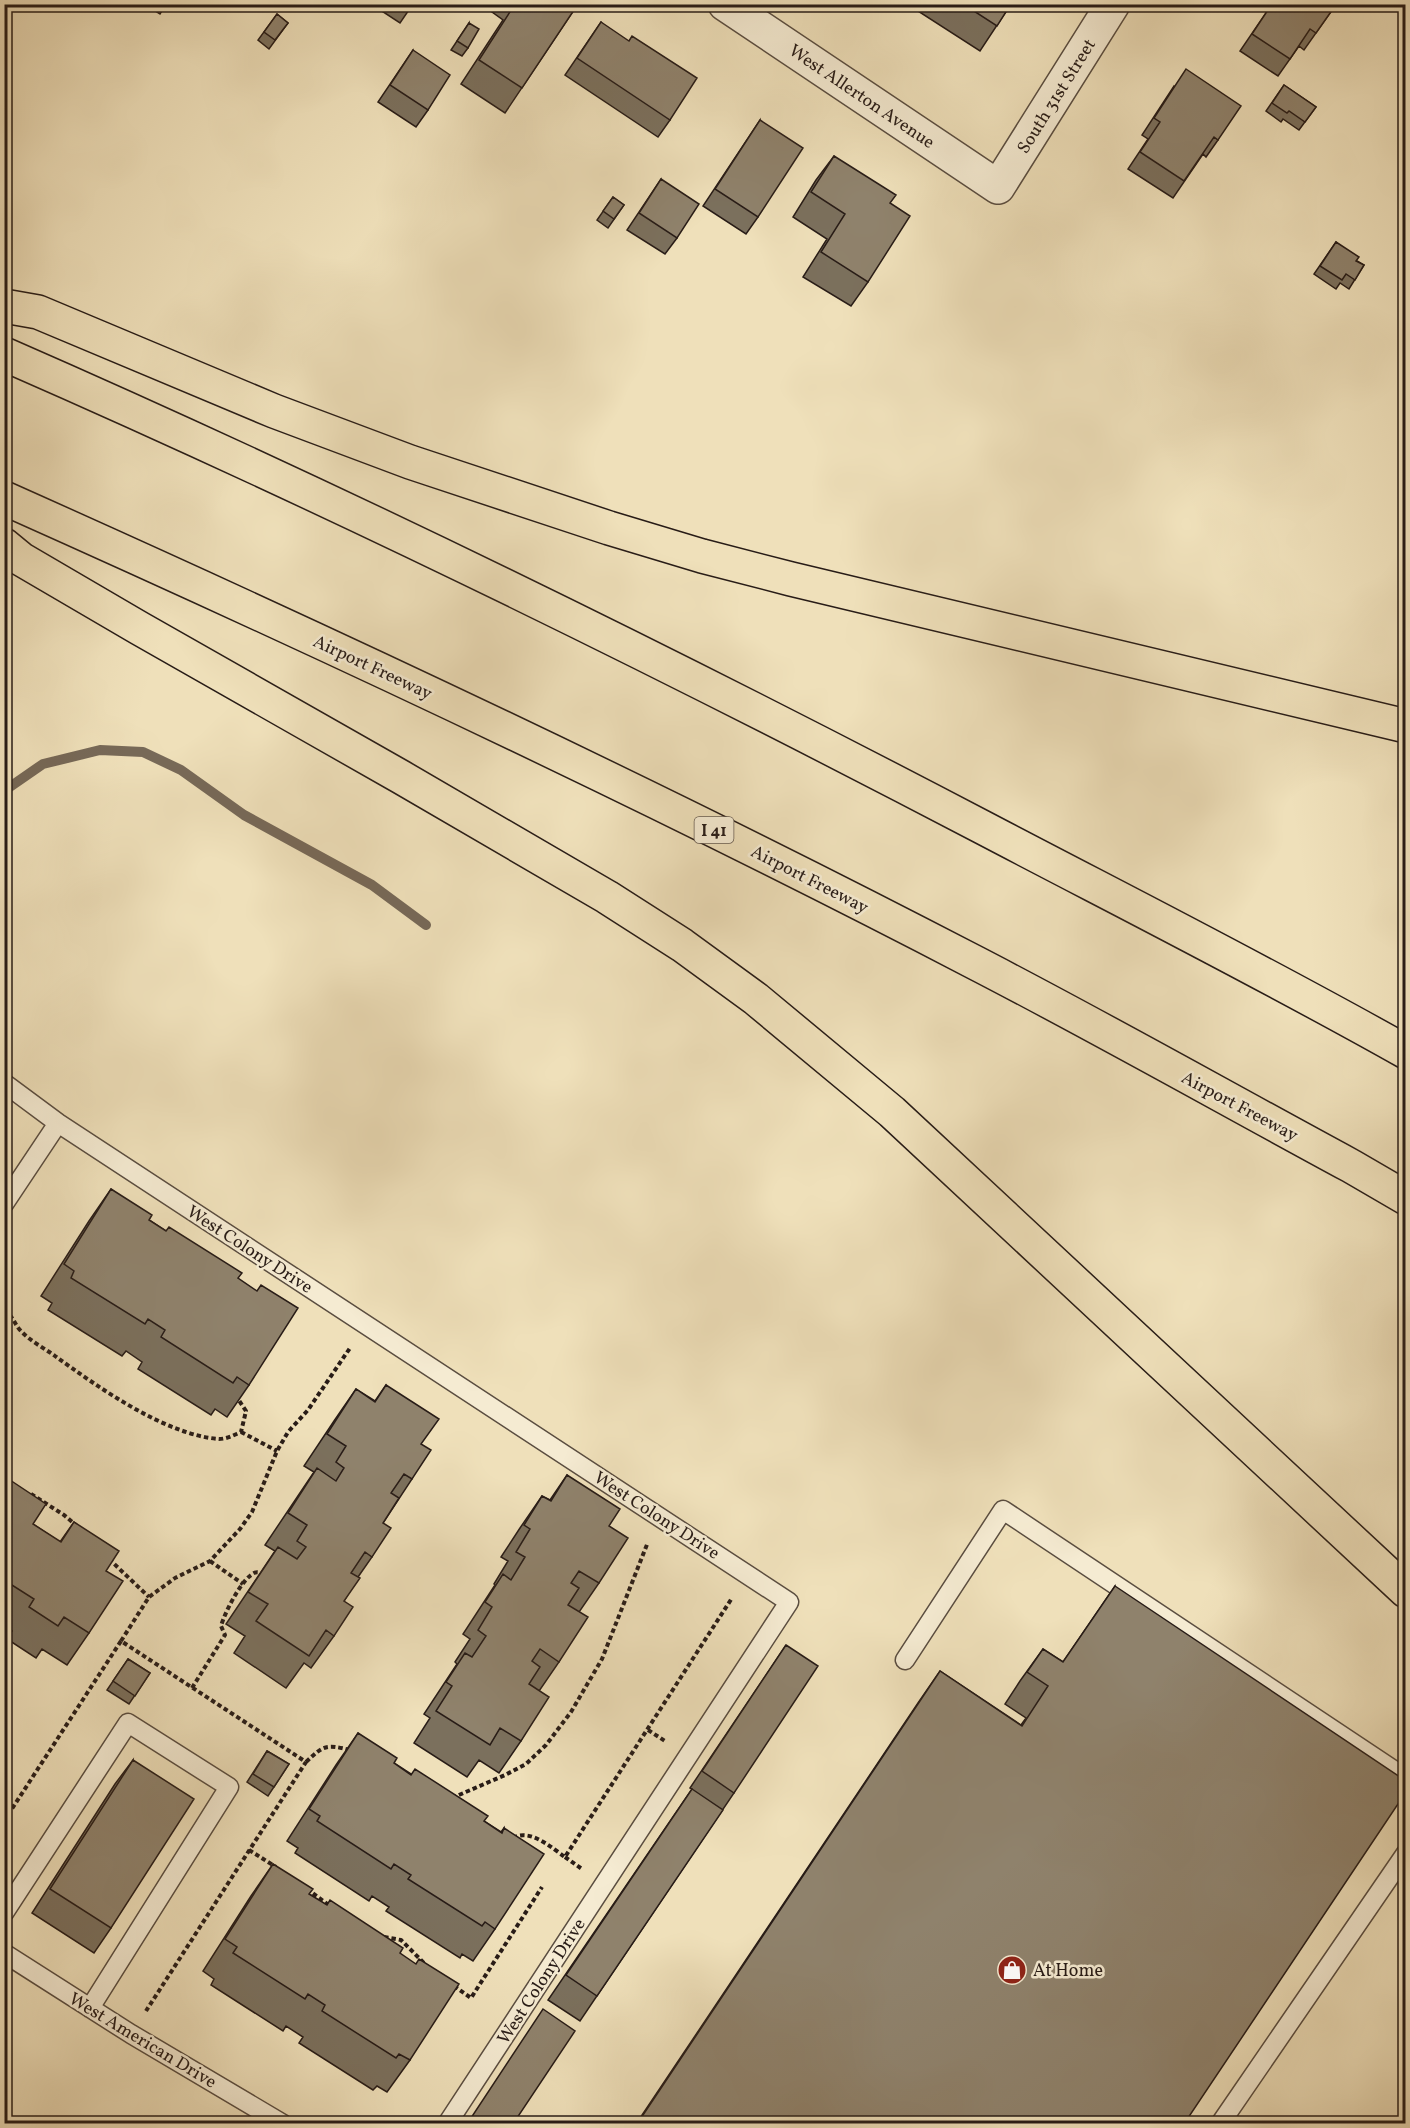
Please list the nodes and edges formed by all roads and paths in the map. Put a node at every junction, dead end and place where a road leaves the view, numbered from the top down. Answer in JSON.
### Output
{"nodes":[{"id":1,"x":725,"y":4,"type":"edge"},
{"id":2,"x":1113,"y":4,"type":"edge"},
{"id":3,"x":998,"y":188,"type":"joint"},
{"id":4,"x":4,"y":306,"type":"edge"},
{"id":5,"x":4,"y":354,"type":"edge"},
{"id":6,"x":4,"y":498,"type":"edge"},
{"id":7,"x":4,"y":544,"type":"edge"},
{"id":8,"x":1406,"y":726,"type":"edge"},
{"id":9,"x":1406,"y":1052,"type":"edge"},
{"id":10,"x":4,"y":1083,"type":"edge"},
{"id":11,"x":58,"y":1123,"type":"junction"},
{"id":12,"x":1406,"y":1198,"type":"edge"},
{"id":13,"x":4,"y":1204,"type":"edge"},
{"id":14,"x":4,"y":1310,"type":"edge"},
{"id":15,"x":366,"y":1324,"type":"junction"},
{"id":16,"x":238,"y":1399,"type":"edge"},
{"id":17,"x":241,"y":1432,"type":"junction"},
{"id":18,"x":277,"y":1451,"type":"junction"},
{"id":19,"x":27,"y":1492,"type":"edge"},
{"id":20,"x":661,"y":1518,"type":"junction"},
{"id":21,"x":82,"y":1531,"type":"edge"},
{"id":22,"x":106,"y":1556,"type":"edge"},
{"id":23,"x":210,"y":1561,"type":"junction"},
{"id":24,"x":747,"y":1575,"type":"junction"},
{"id":25,"x":269,"y":1581,"type":"edge"},
{"id":26,"x":243,"y":1584,"type":"junction"},
{"id":27,"x":1406,"y":1591,"type":"edge"},
{"id":28,"x":149,"y":1597,"type":"junction"},
{"id":29,"x":122,"y":1641,"type":"junction"},
{"id":30,"x":905,"y":1660,"type":"dead end"},
{"id":31,"x":192,"y":1688,"type":"junction"},
{"id":32,"x":360,"y":1753,"type":"edge"},
{"id":33,"x":306,"y":1762,"type":"junction"},
{"id":34,"x":1406,"y":1783,"type":"edge"},
{"id":35,"x":457,"y":1806,"type":"edge"},
{"id":36,"x":4,"y":1821,"type":"edge"},
{"id":37,"x":507,"y":1841,"type":"edge"},
{"id":38,"x":249,"y":1850,"type":"junction"},
{"id":39,"x":1406,"y":1853,"type":"edge"},
{"id":40,"x":279,"y":1869,"type":"edge"},
{"id":41,"x":299,"y":1883,"type":"edge"},
{"id":42,"x":542,"y":1887,"type":"edge"},
{"id":43,"x":332,"y":1908,"type":"edge"},
{"id":44,"x":4,"y":1913,"type":"edge"},
{"id":45,"x":375,"y":1932,"type":"edge"},
{"id":46,"x":4,"y":1953,"type":"edge"},
{"id":47,"x":426,"y":1965,"type":"edge"},
{"id":48,"x":452,"y":1984,"type":"edge"},
{"id":49,"x":90,"y":2008,"type":"junction"},
{"id":50,"x":131,"y":2034,"type":"junction"},
{"id":51,"x":283,"y":2124,"type":"edge"},
{"id":52,"x":447,"y":2124,"type":"edge"},
{"id":53,"x":1220,"y":2124,"type":"edge"}],
"edges":[{"from":1,"to":3,"type":"street","name":"West Allerton Avenue"},
{"from":2,"to":3,"type":"street","name":"South 31st Street"},
{"from":4,"to":8,"type":"highway"},
{"from":5,"to":9,"type":"highway"},
{"from":6,"to":12,"type":"highway","name":"Airport Freeway","number":"I 41"},
{"from":7,"to":27,"type":"highway"},
{"from":10,"to":11,"type":"lane","name":"West Colony Drive"},
{"from":11,"to":13,"type":"lane"},
{"from":11,"to":15,"type":"lane","name":"West Colony Drive"},
{"from":14,"to":17,"type":"path"},
{"from":15,"to":18,"type":"path"},
{"from":15,"to":20,"type":"lane","name":"West Colony Drive"},
{"from":16,"to":17,"type":"path"},
{"from":17,"to":18,"type":"path"},
{"from":18,"to":23,"type":"path"},
{"from":19,"to":21,"type":"path"},
{"from":20,"to":24,"type":"lane","name":"West Colony Drive"},
{"from":20,"to":35,"type":"path"},
{"from":22,"to":28,"type":"path"},
{"from":23,"to":26,"type":"path"},
{"from":23,"to":28,"type":"path"},
{"from":24,"to":37,"type":"path"},
{"from":24,"to":52,"type":"lane","name":"West Colony Drive"},
{"from":25,"to":26,"type":"path"},
{"from":26,"to":31,"type":"path"},
{"from":28,"to":29,"type":"path"},
{"from":29,"to":31,"type":"path"},
{"from":29,"to":36,"type":"path"},
{"from":30,"to":34,"type":"lane"},
{"from":31,"to":33,"type":"path"},
{"from":32,"to":33,"type":"path"},
{"from":33,"to":38,"type":"path"},
{"from":38,"to":40,"type":"path"},
{"from":38,"to":50,"type":"path"},
{"from":39,"to":53,"type":"lane"},
{"from":41,"to":43,"type":"path"},
{"from":42,"to":48,"type":"path"},
{"from":44,"to":49,"type":"lane"},
{"from":45,"to":47,"type":"path"},
{"from":46,"to":49,"type":"lane","name":"West American Drive"},
{"from":49,"to":50,"type":"lane","name":"West American Drive"},
{"from":50,"to":51,"type":"lane","name":"West American Drive"}]}
